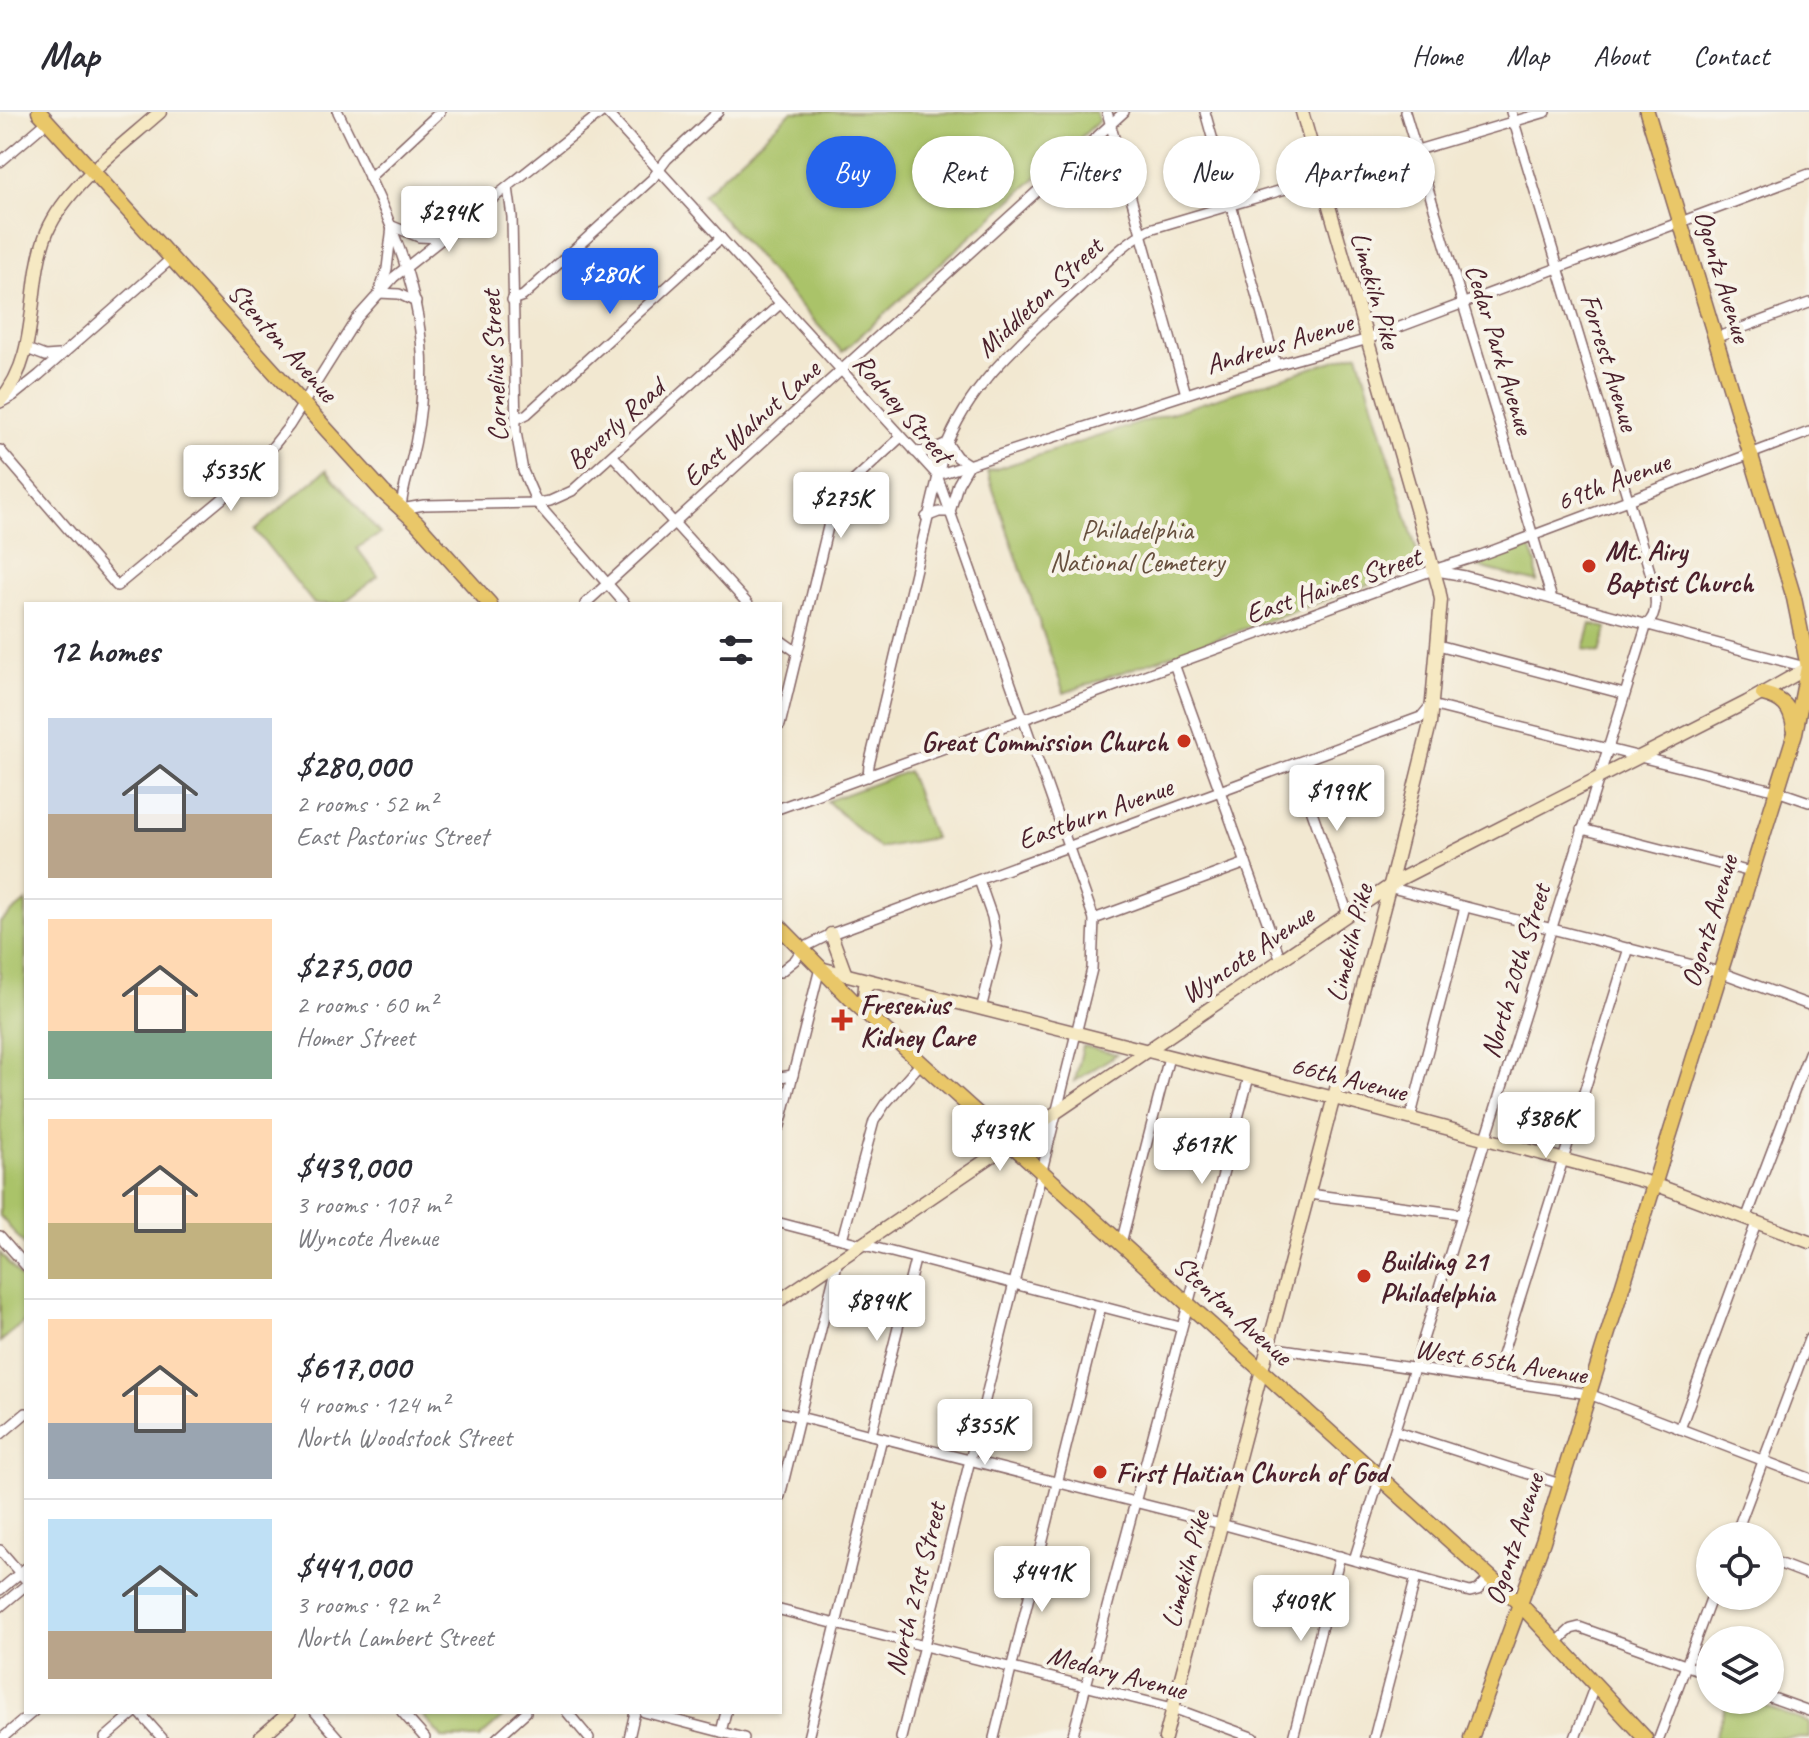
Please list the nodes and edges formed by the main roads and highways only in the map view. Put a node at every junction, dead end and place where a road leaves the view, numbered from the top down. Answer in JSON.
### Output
{"nodes":[{"id":1,"x":1647,"y":112,"type":"edge"},
{"id":2,"x":44,"y":117,"type":"edge"},
{"id":3,"x":488,"y":602,"type":"edge"},
{"id":4,"x":1809,"y":667,"type":"edge"},
{"id":5,"x":1763,"y":694,"type":"road end"},
{"id":6,"x":1795,"y":733,"type":"junction"},
{"id":7,"x":782,"y":929,"type":"edge"},
{"id":8,"x":1521,"y":1605,"type":"junction"},
{"id":9,"x":1471,"y":1738,"type":"edge"},
{"id":10,"x":1645,"y":1738,"type":"edge"}],
"edges":[{"from":1,"to":4,"type":"main road","name":"Ogontz Avenue"},
{"from":2,"to":3,"type":"main road","name":"Stenton Avenue"},
{"from":4,"to":6,"type":"main road","name":"Ogontz Avenue"},
{"from":5,"to":6,"type":"main road"},
{"from":6,"to":8,"type":"main road","name":"Ogontz Avenue"},
{"from":7,"to":8,"type":"main road","name":"Stenton Avenue"},
{"from":8,"to":9,"type":"main road","name":"Ogontz Avenue"},
{"from":8,"to":10,"type":"main road","name":"Stenton Avenue"}]}
